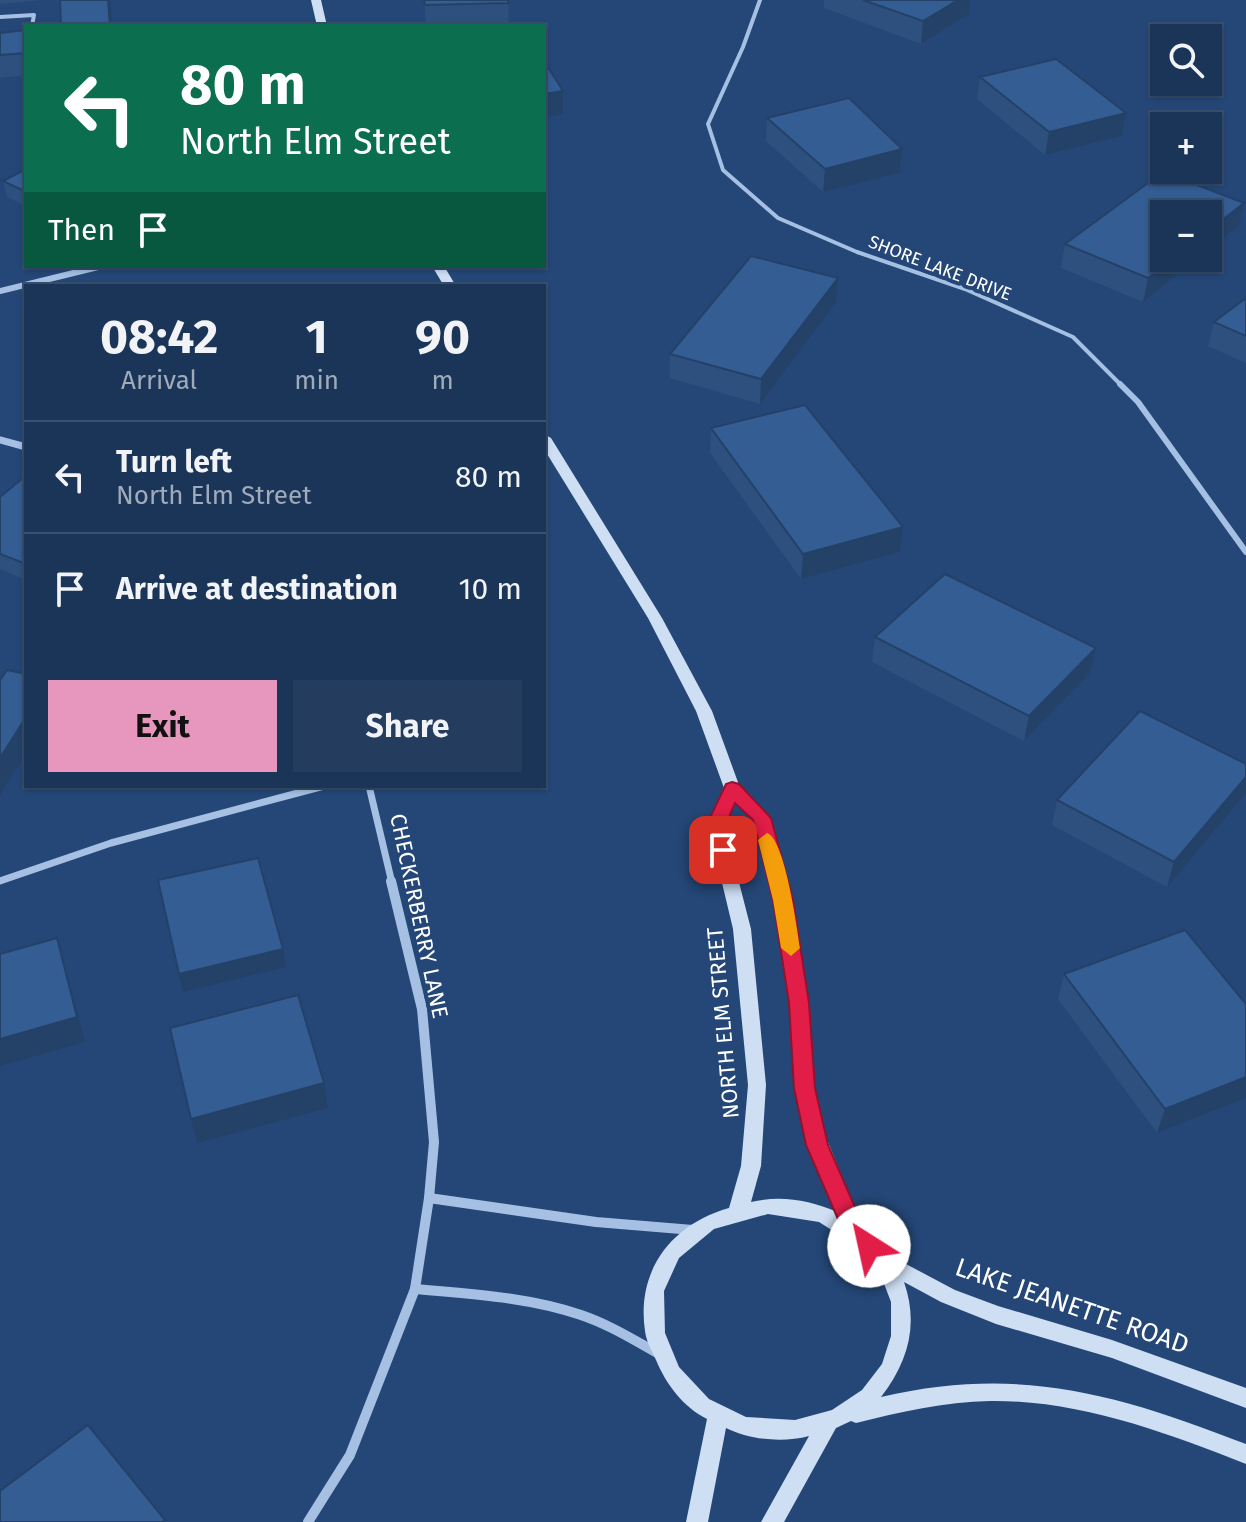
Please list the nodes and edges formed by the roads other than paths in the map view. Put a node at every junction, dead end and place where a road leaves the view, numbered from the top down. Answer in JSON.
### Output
{"nodes":[{"id":1,"x":316,"y":0,"type":"edge"},
{"id":2,"x":760,"y":0,"type":"edge"},
{"id":3,"x":0,"y":17,"type":"edge"},
{"id":4,"x":32,"y":24,"type":"edge"},
{"id":5,"x":322,"y":24,"type":"edge"},
{"id":6,"x":94,"y":268,"type":"edge"},
{"id":7,"x":29,"y":284,"type":"edge"},
{"id":8,"x":24,"y":285,"type":"edge"},
{"id":9,"x":0,"y":291,"type":"edge"},
{"id":10,"x":0,"y":440,"type":"edge"},
{"id":11,"x":546,"y":441,"type":"edge"},
{"id":12,"x":24,"y":446,"type":"edge"},
{"id":13,"x":1246,"y":552,"type":"edge"},
{"id":14,"x":317,"y":788,"type":"edge"},
{"id":15,"x":369,"y":788,"type":"edge"},
{"id":16,"x":732,"y":788,"type":"junction"},
{"id":17,"x":0,"y":881,"type":"edge"},
{"id":18,"x":429,"y":1198,"type":"junction"},
{"id":19,"x":739,"y":1209,"type":"junction"},
{"id":20,"x":693,"y":1230,"type":"junction"},
{"id":21,"x":855,"y":1233,"type":"junction"},
{"id":22,"x":882,"y":1261,"type":"junction"},
{"id":23,"x":415,"y":1289,"type":"junction"},
{"id":24,"x":660,"y":1354,"type":"junction"},
{"id":25,"x":1246,"y":1398,"type":"edge"},
{"id":26,"x":718,"y":1415,"type":"junction"},
{"id":27,"x":837,"y":1420,"type":"junction"},
{"id":28,"x":1246,"y":1454,"type":"edge"},
{"id":29,"x":308,"y":1522,"type":"edge"},
{"id":30,"x":697,"y":1522,"type":"edge"},
{"id":31,"x":772,"y":1522,"type":"edge"}],
"edges":[{"from":1,"to":5,"type":"main road"},
{"from":2,"to":13,"type":"lane","name":"SHORE LAKE DRIVE"},
{"from":3,"to":4,"type":"lane"},
{"from":6,"to":7,"type":"street"},
{"from":8,"to":9,"type":"street"},
{"from":10,"to":12,"type":"street"},
{"from":11,"to":16,"type":"main road"},
{"from":14,"to":17,"type":"street"},
{"from":15,"to":18,"type":"street","name":"CHECKERBERRY LANE"},
{"from":16,"to":19,"type":"main road","name":"NORTH ELM STREET"},
{"from":16,"to":21,"type":"main road"},
{"from":18,"to":20,"type":"street"},
{"from":18,"to":23,"type":"street","name":"CHECKERBERRY LANE"},
{"from":19,"to":20,"type":"main road"},
{"from":19,"to":21,"type":"main road"},
{"from":20,"to":24,"type":"main road"},
{"from":21,"to":22,"type":"main road"},
{"from":22,"to":25,"type":"main road","name":"LAKE JEANETTE ROAD"},
{"from":22,"to":27,"type":"main road"},
{"from":23,"to":24,"type":"street"},
{"from":23,"to":29,"type":"street","name":"CHECKERBERRY LANE"},
{"from":24,"to":26,"type":"main road"},
{"from":26,"to":27,"type":"main road"},
{"from":26,"to":30,"type":"main road"},
{"from":27,"to":28,"type":"main road"},
{"from":27,"to":31,"type":"main road"}]}
